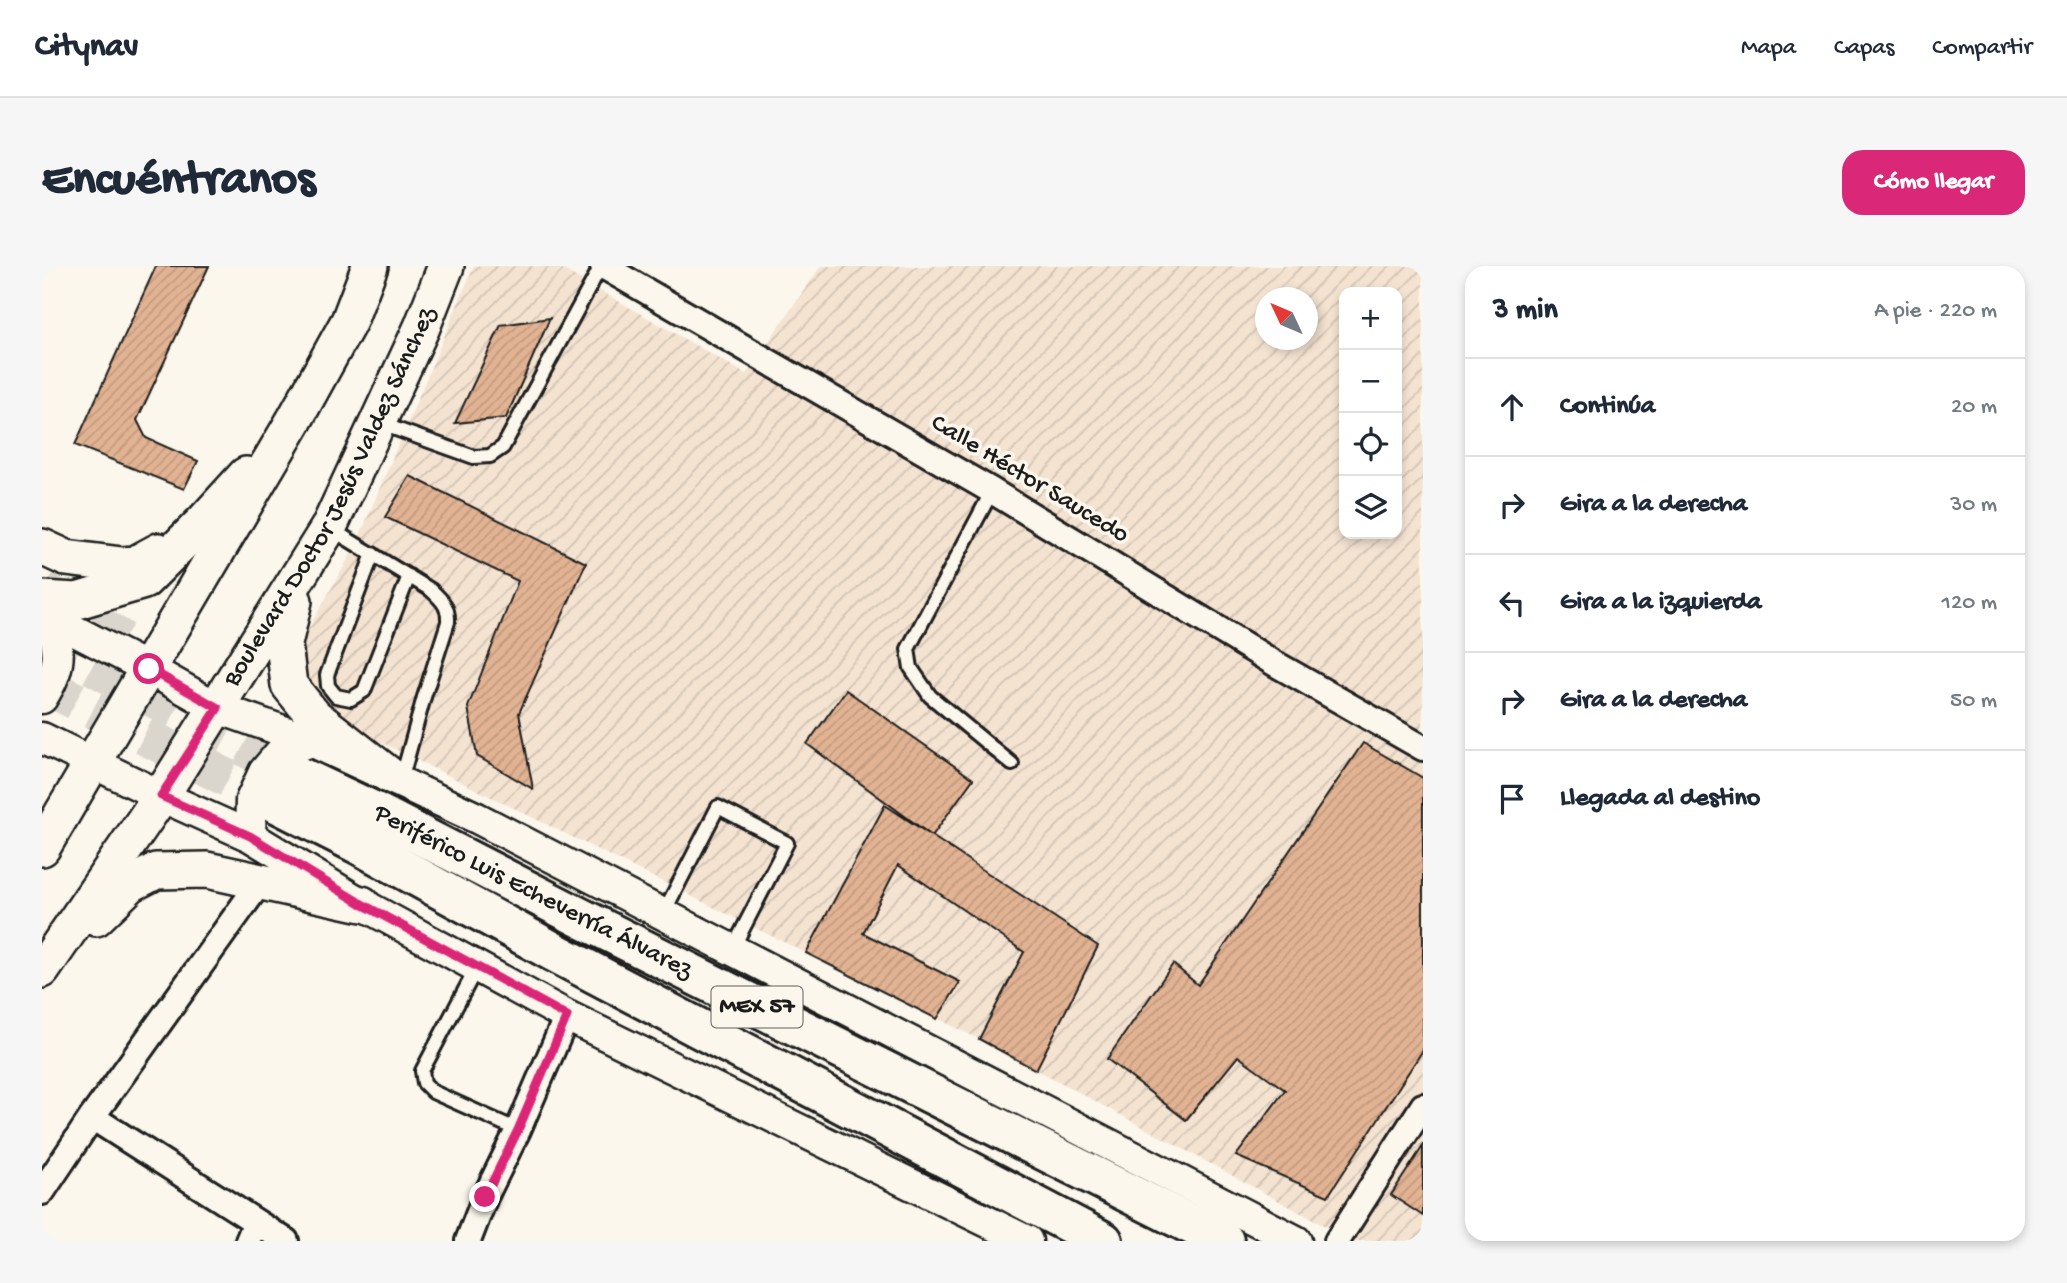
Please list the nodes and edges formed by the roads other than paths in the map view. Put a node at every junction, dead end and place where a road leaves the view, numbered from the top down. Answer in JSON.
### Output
{"nodes":[{"id":1,"x":370,"y":266,"type":"edge"},
{"id":2,"x":446,"y":266,"type":"edge"},
{"id":3,"x":602,"y":266,"type":"edge"},
{"id":4,"x":295,"y":419,"type":"junction"},
{"id":5,"x":379,"y":423,"type":"junction"},
{"id":6,"x":992,"y":491,"type":"junction"},
{"id":7,"x":205,"y":520,"type":"junction"},
{"id":8,"x":329,"y":527,"type":"junction"},
{"id":9,"x":42,"y":547,"type":"edge"},
{"id":10,"x":373,"y":554,"type":"junction"},
{"id":11,"x":409,"y":576,"type":"junction"},
{"id":12,"x":299,"y":577,"type":"junction"},
{"id":13,"x":43,"y":622,"type":"edge"},
{"id":14,"x":149,"y":669,"type":"junction"},
{"id":15,"x":42,"y":698,"type":"edge"},
{"id":16,"x":218,"y":708,"type":"junction"},
{"id":17,"x":42,"y":738,"type":"edge"},
{"id":18,"x":1423,"y":748,"type":"edge"},
{"id":19,"x":93,"y":764,"type":"junction"},
{"id":20,"x":1012,"y":764,"type":"dead end"},
{"id":21,"x":294,"y":768,"type":"junction"},
{"id":22,"x":395,"y":778,"type":"junction"},
{"id":23,"x":161,"y":796,"type":"junction"},
{"id":24,"x":250,"y":836,"type":"junction"},
{"id":25,"x":42,"y":848,"type":"edge"},
{"id":26,"x":261,"y":881,"type":"junction"},
{"id":27,"x":362,"y":904,"type":"junction"},
{"id":28,"x":663,"y":914,"type":"junction"},
{"id":29,"x":732,"y":950,"type":"junction"},
{"id":30,"x":477,"y":967,"type":"junction"},
{"id":31,"x":42,"y":970,"type":"edge"},
{"id":32,"x":42,"y":978,"type":"edge"},
{"id":33,"x":567,"y":1016,"type":"junction"},
{"id":34,"x":1423,"y":1106,"type":"edge"},
{"id":35,"x":92,"y":1117,"type":"junction"},
{"id":36,"x":518,"y":1130,"type":"junction"},
{"id":37,"x":42,"y":1192,"type":"edge"},
{"id":38,"x":252,"y":1231,"type":"edge"},
{"id":39,"x":286,"y":1241,"type":"edge"},
{"id":40,"x":468,"y":1241,"type":"edge"},
{"id":41,"x":1027,"y":1241,"type":"edge"},
{"id":42,"x":1103,"y":1241,"type":"edge"},
{"id":43,"x":1224,"y":1241,"type":"edge"},
{"id":44,"x":1296,"y":1241,"type":"edge"},
{"id":45,"x":1337,"y":1241,"type":"edge"}],
"edges":[{"from":1,"to":4,"type":"main road"},
{"from":2,"to":5,"type":"main road","name":"Boulevard Doctor Jesús Valdez Sánchez"},
{"from":3,"to":5,"type":"lane"},
{"from":3,"to":6,"type":"street","name":"Calle Héctor Saucedo"},
{"from":4,"to":7,"type":"main road"},
{"from":4,"to":14,"type":"main road"},
{"from":5,"to":8,"type":"main road","name":"Boulevard Doctor Jesús Valdez Sánchez"},
{"from":6,"to":18,"type":"street","name":"Calle Héctor Saucedo"},
{"from":6,"to":20,"type":"lane"},
{"from":7,"to":9,"type":"main road"},
{"from":7,"to":13,"type":"main road"},
{"from":8,"to":10,"type":"lane"},
{"from":8,"to":12,"type":"main road","name":"Boulevard Doctor Jesús Valdez Sánchez"},
{"from":10,"to":11,"type":"lane"},
{"from":10,"to":11,"type":"lane"},
{"from":11,"to":22,"type":"lane"},
{"from":12,"to":16,"type":"main road","name":"Boulevard Doctor Jesús Valdez Sánchez"},
{"from":12,"to":22,"type":"main road"},
{"from":13,"to":14,"type":"street"},
{"from":13,"to":15,"type":"street"},
{"from":14,"to":16,"type":"street"},
{"from":14,"to":19,"type":"main road"},
{"from":16,"to":21,"type":"street"},
{"from":16,"to":23,"type":"main road","name":"Boulevard Doctor Jesús Valdez Sánchez"},
{"from":17,"to":19,"type":"street"},
{"from":19,"to":23,"type":"street"},
{"from":19,"to":25,"type":"main road"},
{"from":21,"to":22,"type":"street"},
{"from":21,"to":24,"type":"street"},
{"from":21,"to":42,"type":"highway","name":"Periférico Luis Echeverría Álvarez","number":"MEX 57"},
{"from":21,"to":43,"type":"highway","name":"Periférico Luis Echeverría Álvarez","number":"MEX 57"},
{"from":22,"to":28,"type":"street"},
{"from":23,"to":24,"type":"street"},
{"from":23,"to":31,"type":"main road","name":"Boulevard Doctor Jesús Valdez Sánchez"},
{"from":24,"to":27,"type":"street"},
{"from":26,"to":27,"type":"main road"},
{"from":26,"to":32,"type":"main road"},
{"from":26,"to":35,"type":"street"},
{"from":27,"to":30,"type":"street"},
{"from":28,"to":29,"type":"street"},
{"from":28,"to":29,"type":"lane"},
{"from":29,"to":44,"type":"street"},
{"from":30,"to":33,"type":"street"},
{"from":30,"to":36,"type":"lane"},
{"from":33,"to":36,"type":"street"},
{"from":33,"to":41,"type":"street"},
{"from":34,"to":45,"type":"street"},
{"from":35,"to":37,"type":"street"},
{"from":35,"to":38,"type":"street"},
{"from":36,"to":40,"type":"street"},
{"from":38,"to":39,"type":"street"}]}
